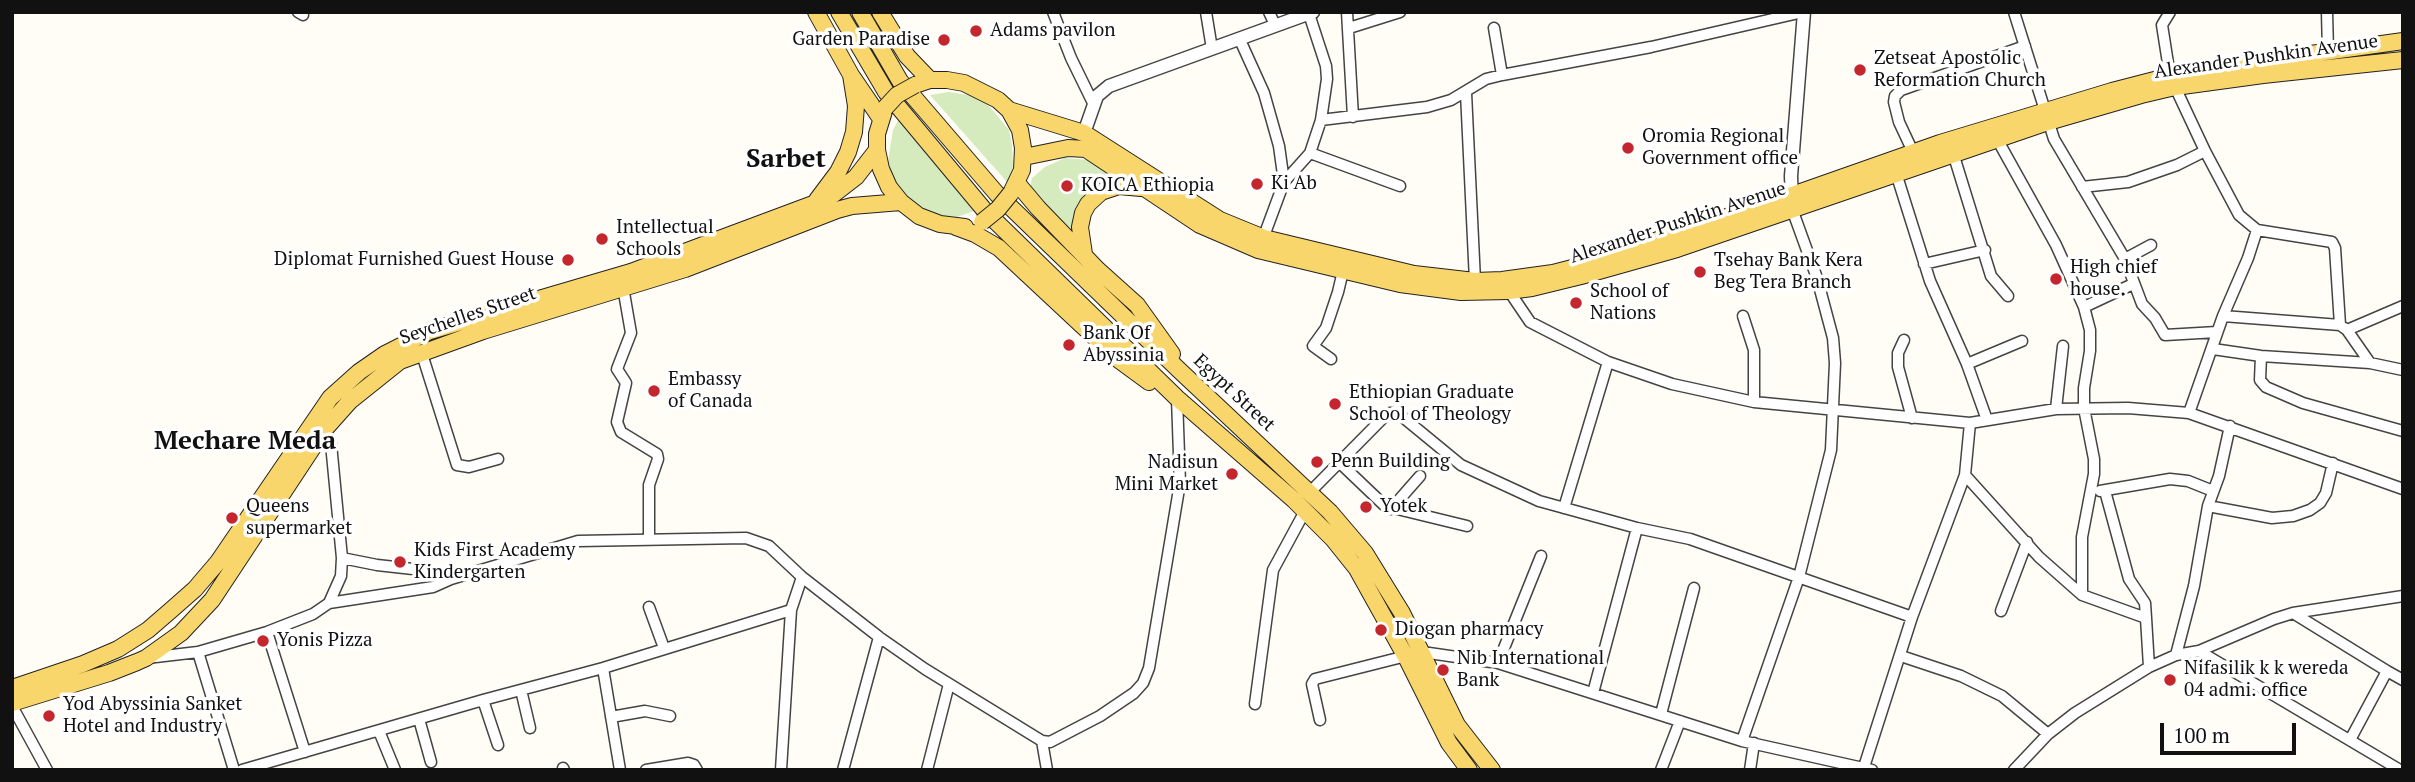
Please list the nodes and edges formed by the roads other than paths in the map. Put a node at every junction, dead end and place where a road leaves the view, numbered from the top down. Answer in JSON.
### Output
{"nodes":[{"id":1,"x":816,"y":12,"type":"edge"},
{"id":2,"x":839,"y":12,"type":"edge"},
{"id":3,"x":860,"y":12,"type":"edge"},
{"id":4,"x":880,"y":12,"type":"edge"},
{"id":5,"x":1053,"y":12,"type":"edge"},
{"id":6,"x":1206,"y":12,"type":"edge"},
{"id":7,"x":1269,"y":12,"type":"edge"},
{"id":8,"x":1348,"y":12,"type":"edge"},
{"id":9,"x":1400,"y":12,"type":"edge"},
{"id":10,"x":1804,"y":12,"type":"edge"},
{"id":11,"x":2014,"y":12,"type":"edge"},
{"id":12,"x":2159,"y":12,"type":"edge"},
{"id":13,"x":2170,"y":12,"type":"edge"},
{"id":14,"x":2327,"y":12,"type":"edge"},
{"id":15,"x":1311,"y":13,"type":"edge"},
{"id":16,"x":1275,"y":25,"type":"junction"},
{"id":17,"x":2162,"y":25,"type":"junction"},
{"id":18,"x":1349,"y":27,"type":"junction"},
{"id":19,"x":1494,"y":28,"type":"dead end"},
{"id":20,"x":1240,"y":40,"type":"junction"},
{"id":21,"x":2403,"y":41,"type":"edge"},
{"id":22,"x":2025,"y":46,"type":"junction"},
{"id":23,"x":1212,"y":50,"type":"junction"},
{"id":24,"x":2328,"y":52,"type":"junction"},
{"id":25,"x":2403,"y":60,"type":"edge"},
{"id":26,"x":851,"y":75,"type":"junction"},
{"id":27,"x":1502,"y":75,"type":"junction"},
{"id":28,"x":915,"y":82,"type":"junction"},
{"id":29,"x":2173,"y":82,"type":"junction"},
{"id":30,"x":1466,"y":93,"type":"junction"},
{"id":31,"x":1093,"y":103,"type":"junction"},
{"id":32,"x":884,"y":106,"type":"junction"},
{"id":33,"x":1009,"y":110,"type":"junction"},
{"id":34,"x":2046,"y":116,"type":"junction"},
{"id":35,"x":1353,"y":117,"type":"junction"},
{"id":36,"x":1321,"y":120,"type":"junction"},
{"id":37,"x":1084,"y":133,"type":"junction"},
{"id":38,"x":1997,"y":139,"type":"junction"},
{"id":39,"x":877,"y":150,"type":"junction"},
{"id":40,"x":1945,"y":151,"type":"junction"},
{"id":41,"x":2205,"y":151,"type":"junction"},
{"id":42,"x":1913,"y":152,"type":"junction"},
{"id":43,"x":1310,"y":153,"type":"junction"},
{"id":44,"x":1024,"y":157,"type":"junction"},
{"id":45,"x":1896,"y":173,"type":"junction"},
{"id":46,"x":1284,"y":182,"type":"junction"},
{"id":47,"x":1400,"y":186,"type":"dead end"},
{"id":48,"x":2082,"y":187,"type":"junction"},
{"id":49,"x":1014,"y":188,"type":"junction"},
{"id":50,"x":1143,"y":188,"type":"junction"},
{"id":51,"x":901,"y":202,"type":"junction"},
{"id":52,"x":1792,"y":202,"type":"junction"},
{"id":53,"x":813,"y":204,"type":"junction"},
{"id":54,"x":956,"y":227,"type":"junction"},
{"id":55,"x":2257,"y":230,"type":"junction"},
{"id":56,"x":1261,"y":244,"type":"junction"},
{"id":57,"x":2151,"y":245,"type":"dead end"},
{"id":58,"x":1985,"y":250,"type":"junction"},
{"id":59,"x":1084,"y":255,"type":"junction"},
{"id":60,"x":2125,"y":259,"type":"junction"},
{"id":61,"x":1924,"y":264,"type":"junction"},
{"id":62,"x":1342,"y":271,"type":"junction"},
{"id":63,"x":1414,"y":280,"type":"junction"},
{"id":64,"x":1475,"y":281,"type":"junction"},
{"id":65,"x":2133,"y":284,"type":"junction"},
{"id":66,"x":623,"y":287,"type":"junction"},
{"id":67,"x":1509,"y":291,"type":"junction"},
{"id":68,"x":2008,"y":296,"type":"dead end"},
{"id":69,"x":2403,"y":306,"type":"edge"},
{"id":70,"x":2084,"y":307,"type":"junction"},
{"id":71,"x":1743,"y":316,"type":"dead end"},
{"id":72,"x":2223,"y":316,"type":"junction"},
{"id":73,"x":2343,"y":327,"type":"junction"},
{"id":74,"x":2217,"y":332,"type":"junction"},
{"id":75,"x":1904,"y":340,"type":"dead end"},
{"id":76,"x":2022,"y":341,"type":"dead end"},
{"id":77,"x":2063,"y":346,"type":"dead end"},
{"id":78,"x":2213,"y":349,"type":"junction"},
{"id":79,"x":421,"y":351,"type":"junction"},
{"id":80,"x":2261,"y":356,"type":"junction"},
{"id":81,"x":1331,"y":359,"type":"dead end"},
{"id":82,"x":1608,"y":362,"type":"junction"},
{"id":83,"x":2370,"y":363,"type":"junction"},
{"id":84,"x":1967,"y":364,"type":"junction"},
{"id":85,"x":1178,"y":369,"type":"junction"},
{"id":86,"x":2403,"y":370,"type":"edge"},
{"id":87,"x":1175,"y":396,"type":"junction"},
{"id":88,"x":1754,"y":402,"type":"junction"},
{"id":89,"x":2084,"y":408,"type":"junction"},
{"id":90,"x":2056,"y":409,"type":"junction"},
{"id":91,"x":1834,"y":410,"type":"junction"},
{"id":92,"x":2189,"y":413,"type":"junction"},
{"id":93,"x":1912,"y":418,"type":"junction"},
{"id":94,"x":1987,"y":420,"type":"junction"},
{"id":95,"x":320,"y":423,"type":"junction"},
{"id":96,"x":1970,"y":423,"type":"junction"},
{"id":97,"x":2230,"y":426,"type":"junction"},
{"id":98,"x":2403,"y":431,"type":"edge"},
{"id":99,"x":498,"y":459,"type":"dead end"},
{"id":100,"x":1340,"y":463,"type":"junction"},
{"id":101,"x":2333,"y":463,"type":"junction"},
{"id":102,"x":1965,"y":475,"type":"junction"},
{"id":103,"x":1420,"y":476,"type":"dead end"},
{"id":104,"x":2403,"y":489,"type":"edge"},
{"id":105,"x":2090,"y":491,"type":"junction"},
{"id":106,"x":2105,"y":491,"type":"junction"},
{"id":107,"x":2213,"y":491,"type":"junction"},
{"id":108,"x":1310,"y":492,"type":"junction"},
{"id":109,"x":2208,"y":506,"type":"junction"},
{"id":110,"x":1564,"y":508,"type":"junction"},
{"id":111,"x":1391,"y":509,"type":"junction"},
{"id":112,"x":1305,"y":510,"type":"junction"},
{"id":113,"x":1467,"y":526,"type":"dead end"},
{"id":114,"x":1637,"y":528,"type":"junction"},
{"id":115,"x":649,"y":540,"type":"junction"},
{"id":116,"x":2027,"y":542,"type":"junction"},
{"id":117,"x":1541,"y":556,"type":"dead end"},
{"id":118,"x":342,"y":558,"type":"junction"},
{"id":119,"x":802,"y":577,"type":"junction"},
{"id":120,"x":1798,"y":578,"type":"junction"},
{"id":121,"x":451,"y":579,"type":"junction"},
{"id":122,"x":1694,"y":588,"type":"dead end"},
{"id":123,"x":2082,"y":595,"type":"junction"},
{"id":124,"x":2403,"y":596,"type":"edge"},
{"id":125,"x":329,"y":603,"type":"junction"},
{"id":126,"x":649,"y":607,"type":"dead end"},
{"id":127,"x":791,"y":610,"type":"junction"},
{"id":128,"x":2001,"y":611,"type":"dead end"},
{"id":129,"x":2293,"y":613,"type":"junction"},
{"id":130,"x":1912,"y":617,"type":"junction"},
{"id":131,"x":2146,"y":618,"type":"junction"},
{"id":132,"x":267,"y":632,"type":"junction"},
{"id":133,"x":879,"y":637,"type":"junction"},
{"id":134,"x":664,"y":648,"type":"junction"},
{"id":135,"x":2199,"y":651,"type":"junction"},
{"id":136,"x":198,"y":652,"type":"junction"},
{"id":137,"x":1422,"y":652,"type":"junction"},
{"id":138,"x":2176,"y":655,"type":"junction"},
{"id":139,"x":1901,"y":656,"type":"junction"},
{"id":140,"x":1406,"y":657,"type":"junction"},
{"id":141,"x":146,"y":658,"type":"junction"},
{"id":142,"x":1499,"y":663,"type":"junction"},
{"id":143,"x":2149,"y":667,"type":"junction"},
{"id":144,"x":603,"y":668,"type":"junction"},
{"id":145,"x":2388,"y":671,"type":"junction"},
{"id":146,"x":2403,"y":680,"type":"edge"},
{"id":147,"x":949,"y":684,"type":"junction"},
{"id":148,"x":12,"y":688,"type":"edge"},
{"id":149,"x":521,"y":690,"type":"junction"},
{"id":150,"x":1593,"y":693,"type":"junction"},
{"id":151,"x":483,"y":700,"type":"junction"},
{"id":152,"x":12,"y":704,"type":"edge"},
{"id":153,"x":1255,"y":704,"type":"dead end"},
{"id":154,"x":1661,"y":715,"type":"junction"},
{"id":155,"x":670,"y":716,"type":"dead end"},
{"id":156,"x":611,"y":717,"type":"junction"},
{"id":157,"x":419,"y":719,"type":"junction"},
{"id":158,"x":1321,"y":720,"type":"dead end"},
{"id":159,"x":1680,"y":721,"type":"junction"},
{"id":160,"x":530,"y":728,"type":"dead end"},
{"id":161,"x":379,"y":731,"type":"junction"},
{"id":162,"x":2048,"y":734,"type":"junction"},
{"id":163,"x":2350,"y":740,"type":"junction"},
{"id":164,"x":1042,"y":741,"type":"junction"},
{"id":165,"x":1742,"y":741,"type":"junction"},
{"id":166,"x":1754,"y":743,"type":"junction"},
{"id":167,"x":498,"y":745,"type":"dead end"},
{"id":168,"x":305,"y":752,"type":"junction"},
{"id":169,"x":432,"y":762,"type":"dead end"},
{"id":170,"x":1868,"y":768,"type":"edge"},
{"id":171,"x":47,"y":770,"type":"edge"},
{"id":172,"x":234,"y":770,"type":"edge"},
{"id":173,"x":242,"y":770,"type":"edge"},
{"id":174,"x":395,"y":770,"type":"edge"},
{"id":175,"x":620,"y":770,"type":"edge"},
{"id":176,"x":646,"y":770,"type":"edge"},
{"id":177,"x":697,"y":770,"type":"edge"},
{"id":178,"x":780,"y":770,"type":"edge"},
{"id":179,"x":843,"y":770,"type":"edge"},
{"id":180,"x":927,"y":770,"type":"edge"},
{"id":181,"x":1047,"y":770,"type":"edge"},
{"id":182,"x":1469,"y":770,"type":"edge"},
{"id":183,"x":1492,"y":770,"type":"edge"},
{"id":184,"x":1661,"y":770,"type":"edge"},
{"id":185,"x":1750,"y":770,"type":"edge"},
{"id":186,"x":2014,"y":770,"type":"edge"},
{"id":187,"x":2400,"y":770,"type":"edge"}],
"edges":[{"from":1,"to":26,"type":"main road"},
{"from":2,"to":32,"type":"main road"},
{"from":3,"to":28,"type":"main road"},
{"from":4,"to":28,"type":"main road"},
{"from":5,"to":31,"type":"street"},
{"from":6,"to":23,"type":"street"},
{"from":7,"to":16,"type":"street"},
{"from":8,"to":18,"type":"street"},
{"from":9,"to":18,"type":"street"},
{"from":10,"to":27,"type":"street"},
{"from":10,"to":52,"type":"street"},
{"from":11,"to":22,"type":"street"},
{"from":12,"to":17,"type":"street"},
{"from":13,"to":17,"type":"street"},
{"from":14,"to":24,"type":"street"},
{"from":15,"to":16,"type":"street"},
{"from":15,"to":36,"type":"street"},
{"from":16,"to":20,"type":"street"},
{"from":17,"to":29,"type":"street"},
{"from":18,"to":35,"type":"street"},
{"from":19,"to":27,"type":"street"},
{"from":20,"to":23,"type":"street"},
{"from":20,"to":46,"type":"street"},
{"from":21,"to":24,"type":"main road","name":"Alexander Pushkin Avenue"},
{"from":22,"to":34,"type":"street"},
{"from":22,"to":42,"type":"street"},
{"from":23,"to":31,"type":"street"},
{"from":24,"to":29,"type":"main road","name":"Alexander Pushkin Avenue"},
{"from":25,"to":29,"type":"main road","name":"Alexander Pushkin Avenue"},
{"from":26,"to":32,"type":"main road"},
{"from":26,"to":53,"type":"main road"},
{"from":27,"to":30,"type":"street"},
{"from":28,"to":32,"type":"main road","bridge":true},
{"from":28,"to":33,"type":"main road","name":"Alexander Pushkin Avenue"},
{"from":28,"to":85,"type":"main road","name":"Egypt Street"},
{"from":29,"to":34,"type":"main road","name":"Alexander Pushkin Avenue"},
{"from":29,"to":41,"type":"street"},
{"from":30,"to":35,"type":"street"},
{"from":30,"to":64,"type":"street"},
{"from":31,"to":37,"type":"street"},
{"from":32,"to":39,"type":"main road"},
{"from":32,"to":87,"type":"main road","name":"Egypt Street"},
{"from":33,"to":37,"type":"main road","name":"Alexander Pushkin Avenue"},
{"from":33,"to":44,"type":"main road"},
{"from":34,"to":38,"type":"main road","name":"Alexander Pushkin Avenue"},
{"from":34,"to":40,"type":"main road","name":"Alexander Pushkin Avenue"},
{"from":34,"to":48,"type":"street"},
{"from":35,"to":36,"type":"street"},
{"from":36,"to":43,"type":"street"},
{"from":37,"to":56,"type":"main road","name":"Alexander Pushkin Avenue"},
{"from":38,"to":40,"type":"main road","name":"Alexander Pushkin Avenue"},
{"from":38,"to":70,"type":"street"},
{"from":39,"to":51,"type":"main road"},
{"from":39,"to":53,"type":"main road","name":"Seychelles Street"},
{"from":40,"to":42,"type":"main road","name":"Alexander Pushkin Avenue"},
{"from":40,"to":45,"type":"main road","name":"Alexander Pushkin Avenue"},
{"from":40,"to":58,"type":"street"},
{"from":41,"to":48,"type":"street"},
{"from":41,"to":55,"type":"street"},
{"from":42,"to":52,"type":"main road","name":"Alexander Pushkin Avenue"},
{"from":43,"to":46,"type":"street"},
{"from":43,"to":47,"type":"street"},
{"from":44,"to":49,"type":"main road"},
{"from":44,"to":50,"type":"main road","name":"Alexander Pushkin Avenue"},
{"from":45,"to":52,"type":"main road","name":"Alexander Pushkin Avenue"},
{"from":45,"to":61,"type":"street"},
{"from":46,"to":56,"type":"street"},
{"from":48,"to":60,"type":"street"},
{"from":49,"to":54,"type":"main road","bridge":true},
{"from":49,"to":59,"type":"main road"},
{"from":50,"to":56,"type":"main road","name":"Alexander Pushkin Avenue"},
{"from":50,"to":59,"type":"main road"},
{"from":51,"to":54,"type":"main road"},
{"from":51,"to":66,"type":"main road","name":"Seychelles Street"},
{"from":52,"to":64,"type":"main road","name":"Alexander Pushkin Avenue"},
{"from":52,"to":67,"type":"main road","name":"Alexander Pushkin Avenue"},
{"from":52,"to":91,"type":"street"},
{"from":53,"to":95,"type":"main road","name":"Seychelles Street"},
{"from":54,"to":87,"type":"main road"},
{"from":55,"to":72,"type":"street"},
{"from":55,"to":73,"type":"street"},
{"from":56,"to":62,"type":"main road","name":"Alexander Pushkin Avenue"},
{"from":56,"to":63,"type":"main road","name":"Alexander Pushkin Avenue"},
{"from":57,"to":60,"type":"street"},
{"from":58,"to":61,"type":"street"},
{"from":58,"to":68,"type":"street"},
{"from":59,"to":85,"type":"main road"},
{"from":60,"to":65,"type":"street"},
{"from":61,"to":84,"type":"street"},
{"from":62,"to":63,"type":"main road","name":"Alexander Pushkin Avenue"},
{"from":62,"to":81,"type":"street"},
{"from":63,"to":64,"type":"main road","name":"Alexander Pushkin Avenue"},
{"from":63,"to":67,"type":"main road","name":"Alexander Pushkin Avenue"},
{"from":65,"to":70,"type":"street"},
{"from":65,"to":74,"type":"street"},
{"from":66,"to":79,"type":"main road","name":"Seychelles Street"},
{"from":66,"to":115,"type":"street"},
{"from":67,"to":82,"type":"street"},
{"from":69,"to":73,"type":"street"},
{"from":70,"to":89,"type":"street"},
{"from":71,"to":88,"type":"street"},
{"from":72,"to":73,"type":"street"},
{"from":72,"to":74,"type":"street"},
{"from":73,"to":83,"type":"street"},
{"from":74,"to":78,"type":"street"},
{"from":75,"to":93,"type":"street"},
{"from":76,"to":84,"type":"street"},
{"from":77,"to":90,"type":"street"},
{"from":78,"to":80,"type":"street"},
{"from":78,"to":92,"type":"street"},
{"from":79,"to":95,"type":"main road","name":"Seychelles Street"},
{"from":79,"to":99,"type":"street"},
{"from":80,"to":83,"type":"street"},
{"from":80,"to":98,"type":"street"},
{"from":82,"to":88,"type":"street"},
{"from":82,"to":110,"type":"street"},
{"from":83,"to":86,"type":"street"},
{"from":84,"to":94,"type":"street"},
{"from":85,"to":108,"type":"main road","name":"Egypt Street"},
{"from":87,"to":112,"type":"main road","name":"Egypt Street"},
{"from":87,"to":164,"type":"street"},
{"from":88,"to":91,"type":"street"},
{"from":89,"to":90,"type":"street"},
{"from":89,"to":92,"type":"street"},
{"from":89,"to":105,"type":"street"},
{"from":90,"to":94,"type":"street"},
{"from":91,"to":93,"type":"street"},
{"from":91,"to":120,"type":"street"},
{"from":92,"to":97,"type":"street"},
{"from":93,"to":96,"type":"street"},
{"from":94,"to":96,"type":"street"},
{"from":95,"to":118,"type":"street"},
{"from":95,"to":141,"type":"main road","name":"Seychelles Street"},
{"from":95,"to":148,"type":"main road","name":"Seychelles Street"},
{"from":96,"to":102,"type":"street"},
{"from":97,"to":101,"type":"street"},
{"from":97,"to":107,"type":"street"},
{"from":100,"to":108,"type":"street"},
{"from":100,"to":110,"type":"street"},
{"from":100,"to":111,"type":"street"},
{"from":101,"to":104,"type":"street"},
{"from":101,"to":109,"type":"street"},
{"from":102,"to":116,"type":"street"},
{"from":102,"to":130,"type":"street"},
{"from":103,"to":111,"type":"street"},
{"from":105,"to":106,"type":"street"},
{"from":105,"to":123,"type":"street"},
{"from":106,"to":107,"type":"street"},
{"from":106,"to":131,"type":"street"},
{"from":107,"to":109,"type":"street"},
{"from":108,"to":137,"type":"main road","name":"Egypt Street"},
{"from":109,"to":138,"type":"street"},
{"from":110,"to":114,"type":"street"},
{"from":111,"to":113,"type":"street"},
{"from":112,"to":140,"type":"main road","name":"Egypt Street"},
{"from":112,"to":153,"type":"street"},
{"from":114,"to":120,"type":"street"},
{"from":114,"to":150,"type":"street"},
{"from":115,"to":119,"type":"street"},
{"from":115,"to":121,"type":"street"},
{"from":116,"to":123,"type":"street"},
{"from":116,"to":128,"type":"street"},
{"from":117,"to":142,"type":"street"},
{"from":118,"to":121,"type":"street"},
{"from":118,"to":125,"type":"street"},
{"from":119,"to":127,"type":"street"},
{"from":119,"to":133,"type":"street"},
{"from":120,"to":130,"type":"street"},
{"from":120,"to":165,"type":"street"},
{"from":121,"to":125,"type":"street"},
{"from":122,"to":154,"type":"street"},
{"from":123,"to":131,"type":"street"},
{"from":124,"to":129,"type":"street"},
{"from":125,"to":132,"type":"street"},
{"from":126,"to":134,"type":"street"},
{"from":127,"to":134,"type":"street"},
{"from":127,"to":178,"type":"street"},
{"from":129,"to":135,"type":"street"},
{"from":129,"to":145,"type":"street"},
{"from":130,"to":139,"type":"street"},
{"from":131,"to":143,"type":"street"},
{"from":132,"to":136,"type":"street"},
{"from":132,"to":168,"type":"street"},
{"from":133,"to":147,"type":"street"},
{"from":133,"to":179,"type":"street"},
{"from":134,"to":144,"type":"street"},
{"from":135,"to":138,"type":"street"},
{"from":135,"to":163,"type":"street"},
{"from":136,"to":141,"type":"street"},
{"from":136,"to":172,"type":"street"},
{"from":137,"to":140,"type":"street"},
{"from":137,"to":142,"type":"street"},
{"from":137,"to":183,"type":"main road","name":"Egypt Street"},
{"from":138,"to":143,"type":"street"},
{"from":139,"to":162,"type":"street"},
{"from":139,"to":170,"type":"street"},
{"from":140,"to":158,"type":"street"},
{"from":140,"to":182,"type":"main road","name":"Egypt Street"},
{"from":141,"to":152,"type":"main road","name":"Seychelles Street"},
{"from":142,"to":150,"type":"street"},
{"from":143,"to":162,"type":"street"},
{"from":144,"to":149,"type":"street"},
{"from":144,"to":156,"type":"street"},
{"from":145,"to":146,"type":"street"},
{"from":145,"to":163,"type":"street"},
{"from":147,"to":164,"type":"street"},
{"from":147,"to":180,"type":"street"},
{"from":149,"to":151,"type":"street"},
{"from":149,"to":160,"type":"street"},
{"from":150,"to":154,"type":"street"},
{"from":151,"to":157,"type":"street"},
{"from":151,"to":167,"type":"street"},
{"from":152,"to":171,"type":"street"},
{"from":154,"to":159,"type":"street"},
{"from":155,"to":156,"type":"street"},
{"from":156,"to":175,"type":"street"},
{"from":157,"to":161,"type":"street"},
{"from":157,"to":169,"type":"street"},
{"from":159,"to":165,"type":"street"},
{"from":159,"to":184,"type":"street"},
{"from":161,"to":168,"type":"street"},
{"from":161,"to":174,"type":"street"},
{"from":162,"to":186,"type":"street"},
{"from":163,"to":187,"type":"street"},
{"from":164,"to":181,"type":"street"},
{"from":165,"to":166,"type":"street"},
{"from":166,"to":170,"type":"street"},
{"from":166,"to":185,"type":"street"},
{"from":168,"to":173,"type":"street"},
{"from":176,"to":177,"type":"street"}]}
